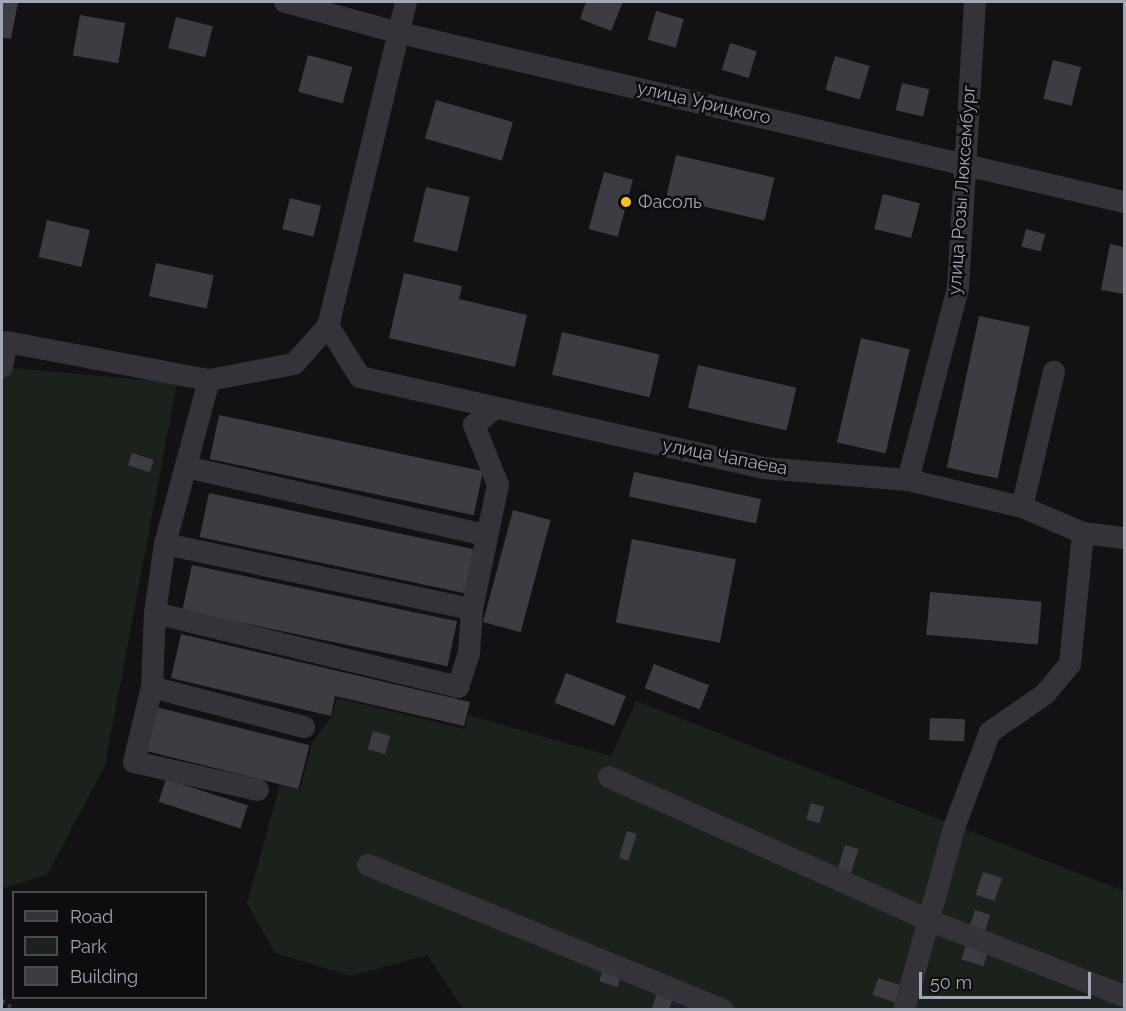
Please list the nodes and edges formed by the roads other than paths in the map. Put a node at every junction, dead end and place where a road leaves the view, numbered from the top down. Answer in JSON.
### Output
{"nodes":[{"id":1,"x":285,"y":2,"type":"edge"},
{"id":2,"x":406,"y":2,"type":"edge"},
{"id":3,"x":975,"y":2,"type":"edge"},
{"id":4,"x":400,"y":33,"type":"junction"},
{"id":5,"x":966,"y":164,"type":"junction"},
{"id":6,"x":1125,"y":202,"type":"edge"},
{"id":7,"x":328,"y":326,"type":"junction"},
{"id":8,"x":4,"y":342,"type":"edge"},
{"id":9,"x":2,"y":367,"type":"edge"},
{"id":10,"x":1054,"y":372,"type":"dead end"},
{"id":11,"x":209,"y":380,"type":"junction"},
{"id":12,"x":494,"y":409,"type":"junction"},
{"id":13,"x":186,"y":467,"type":"junction"},
{"id":14,"x":908,"y":480,"type":"junction"},
{"id":15,"x":1022,"y":507,"type":"junction"},
{"id":16,"x":1083,"y":533,"type":"junction"},
{"id":17,"x":486,"y":535,"type":"junction"},
{"id":18,"x":1125,"y":538,"type":"edge"},
{"id":19,"x":165,"y":544,"type":"junction"},
{"id":20,"x":472,"y":609,"type":"junction"},
{"id":21,"x":155,"y":614,"type":"junction"},
{"id":22,"x":152,"y":687,"type":"junction"},
{"id":23,"x":304,"y":727,"type":"dead end"},
{"id":24,"x":609,"y":777,"type":"dead end"},
{"id":25,"x":258,"y":790,"type":"dead end"},
{"id":26,"x":368,"y":865,"type":"dead end"},
{"id":27,"x":928,"y":920,"type":"junction"},
{"id":28,"x":1125,"y":996,"type":"edge"},
{"id":29,"x":723,"y":1010,"type":"edge"},
{"id":30,"x":904,"y":1010,"type":"edge"}],
"edges":[{"from":1,"to":4,"type":"street","name":"улица Урицкого"},
{"from":2,"to":4,"type":"street"},
{"from":3,"to":5,"type":"street","name":"улица Розы Люксембург"},
{"from":4,"to":5,"type":"street","name":"улица Урицкого"},
{"from":4,"to":7,"type":"street"},
{"from":5,"to":6,"type":"street","name":"улица Урицкого"},
{"from":5,"to":14,"type":"street","name":"улица Розы Люксембург"},
{"from":7,"to":11,"type":"street"},
{"from":7,"to":12,"type":"street","name":"улица Чапаева"},
{"from":8,"to":9,"type":"street"},
{"from":8,"to":11,"type":"street"},
{"from":10,"to":15,"type":"street"},
{"from":11,"to":13,"type":"street"},
{"from":12,"to":14,"type":"street","name":"улица Чапаева"},
{"from":12,"to":17,"type":"street"},
{"from":13,"to":17,"type":"street"},
{"from":13,"to":19,"type":"street"},
{"from":14,"to":15,"type":"street","name":"улица Чапаева"},
{"from":15,"to":16,"type":"street","name":"улица Чапаева"},
{"from":16,"to":18,"type":"street","name":"улица Чапаева"},
{"from":16,"to":27,"type":"street"},
{"from":17,"to":20,"type":"street"},
{"from":19,"to":20,"type":"street"},
{"from":19,"to":21,"type":"street"},
{"from":20,"to":21,"type":"street"},
{"from":21,"to":22,"type":"street"},
{"from":22,"to":23,"type":"street"},
{"from":22,"to":25,"type":"street"},
{"from":24,"to":27,"type":"street"},
{"from":26,"to":29,"type":"street"},
{"from":27,"to":28,"type":"street"},
{"from":27,"to":30,"type":"street"}]}
